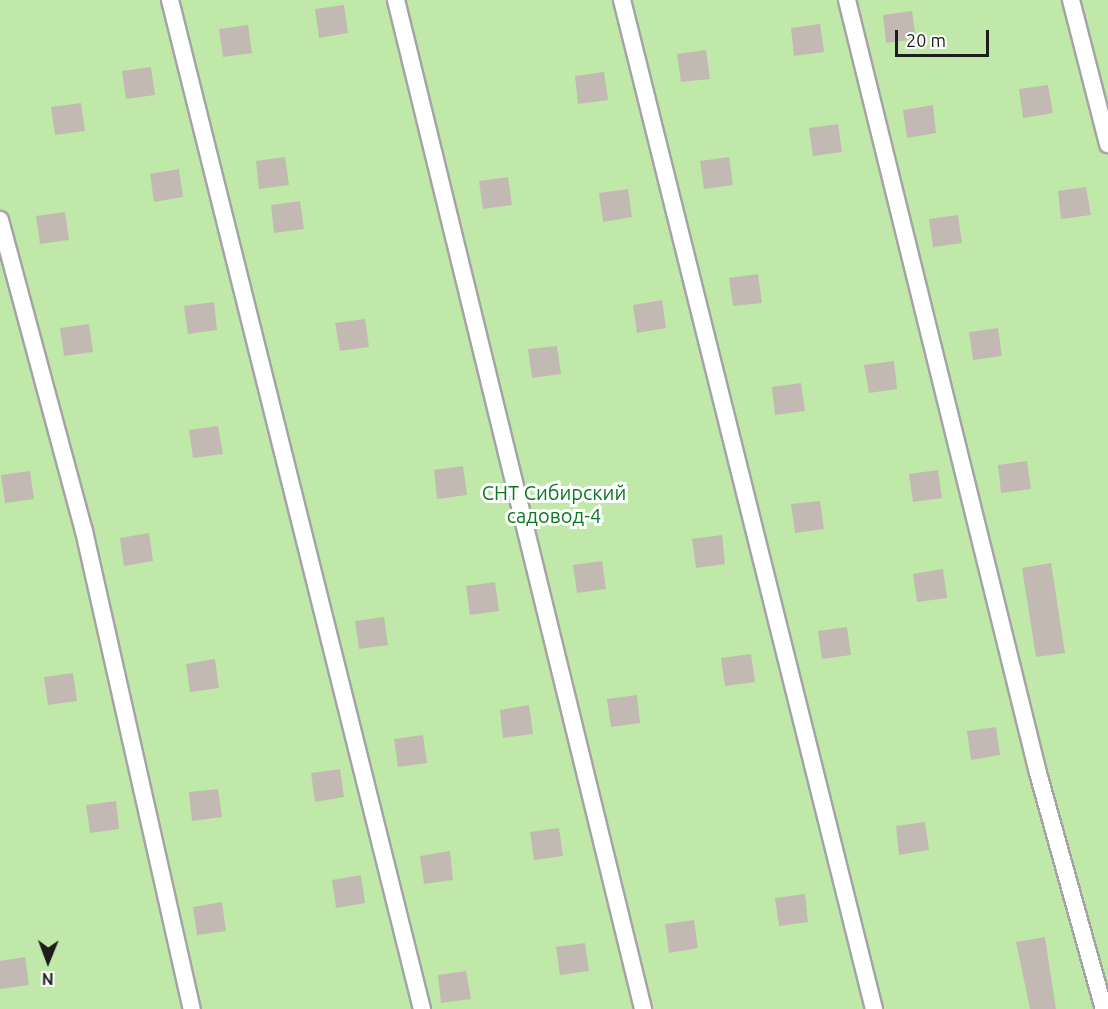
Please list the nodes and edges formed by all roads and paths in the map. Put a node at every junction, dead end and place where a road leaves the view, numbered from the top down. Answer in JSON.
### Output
{"nodes":[{"id":1,"x":170,"y":0,"type":"edge"},
{"id":2,"x":396,"y":0,"type":"edge"},
{"id":3,"x":622,"y":0,"type":"edge"},
{"id":4,"x":847,"y":0,"type":"edge"},
{"id":5,"x":1071,"y":0,"type":"edge"},
{"id":6,"x":1108,"y":144,"type":"edge"},
{"id":7,"x":0,"y":220,"type":"edge"},
{"id":8,"x":192,"y":1009,"type":"edge"},
{"id":9,"x":422,"y":1009,"type":"edge"},
{"id":10,"x":643,"y":1009,"type":"edge"},
{"id":11,"x":874,"y":1009,"type":"edge"},
{"id":12,"x":1104,"y":1009,"type":"edge"}],
"edges":[{"from":1,"to":9,"type":"lane"},
{"from":2,"to":10,"type":"lane"},
{"from":3,"to":11,"type":"lane"},
{"from":4,"to":12,"type":"lane"},
{"from":5,"to":6,"type":"lane"},
{"from":7,"to":8,"type":"lane"}]}
